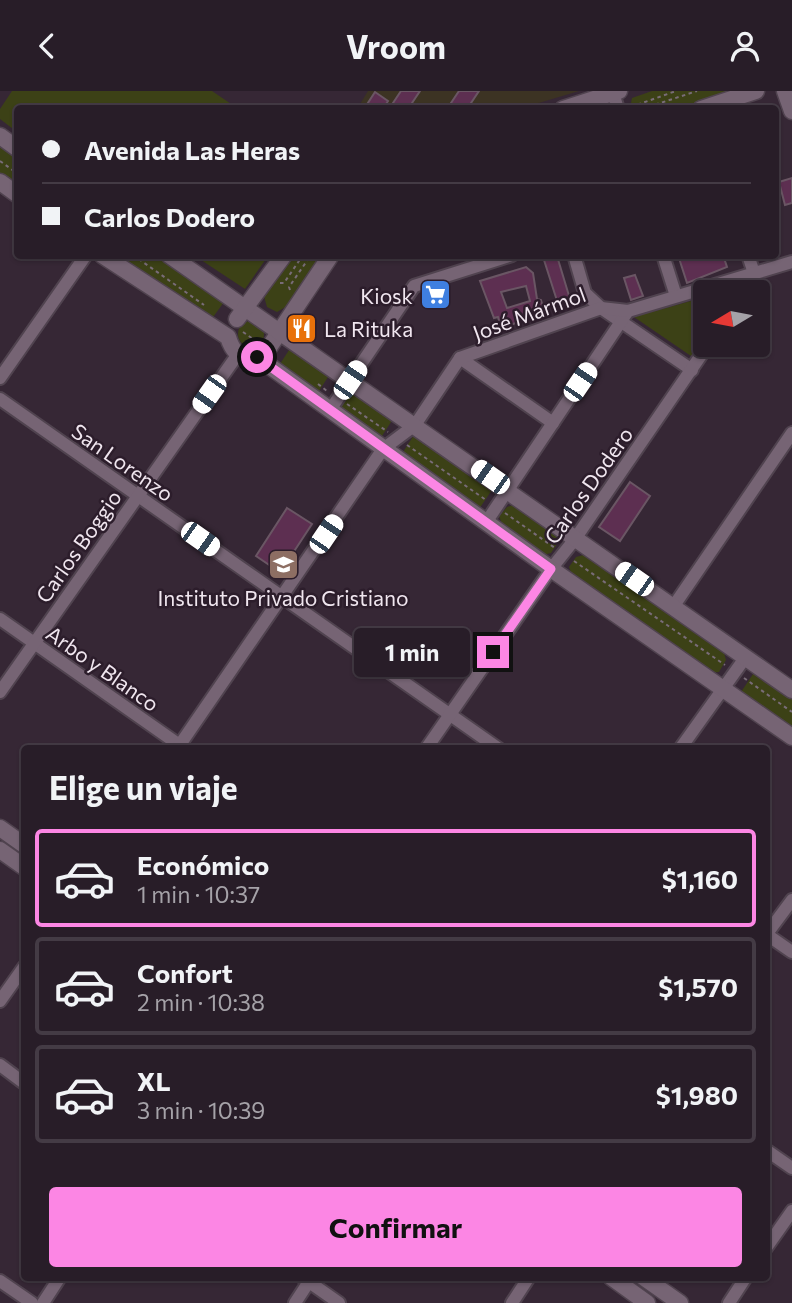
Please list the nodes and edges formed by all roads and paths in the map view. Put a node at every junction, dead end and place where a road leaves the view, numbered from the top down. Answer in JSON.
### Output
{"nodes":[{"id":1,"x":676,"y":91,"type":"edge"},
{"id":2,"x":697,"y":91,"type":"edge"},
{"id":3,"x":756,"y":91,"type":"edge"},
{"id":4,"x":785,"y":91,"type":"edge"},
{"id":5,"x":617,"y":97,"type":"edge"},
{"id":6,"x":582,"y":105,"type":"edge"},
{"id":7,"x":637,"y":105,"type":"edge"},
{"id":8,"x":654,"y":105,"type":"edge"},
{"id":9,"x":712,"y":105,"type":"edge"},
{"id":10,"x":792,"y":111,"type":"edge"},
{"id":11,"x":83,"y":259,"type":"edge"},
{"id":12,"x":110,"y":259,"type":"edge"},
{"id":13,"x":139,"y":259,"type":"edge"},
{"id":14,"x":173,"y":259,"type":"edge"},
{"id":15,"x":282,"y":259,"type":"edge"},
{"id":16,"x":308,"y":259,"type":"edge"},
{"id":17,"x":328,"y":259,"type":"edge"},
{"id":18,"x":499,"y":259,"type":"edge"},
{"id":19,"x":575,"y":259,"type":"edge"},
{"id":20,"x":664,"y":259,"type":"edge"},
{"id":21,"x":749,"y":259,"type":"edge"},
{"id":22,"x":792,"y":262,"type":"edge"},
{"id":23,"x":754,"y":272,"type":"junction"},
{"id":24,"x":749,"y":280,"type":"edge"},
{"id":25,"x":676,"y":296,"type":"junction"},
{"id":26,"x":601,"y":307,"type":"junction"},
{"id":27,"x":210,"y":309,"type":"dead end"},
{"id":28,"x":293,"y":309,"type":"junction"},
{"id":29,"x":625,"y":316,"type":"junction"},
{"id":30,"x":252,"y":335,"type":"junction"},
{"id":31,"x":700,"y":357,"type":"edge"},
{"id":32,"x":460,"y":358,"type":"junction"},
{"id":33,"x":692,"y":370,"type":"junction"},
{"id":34,"x":0,"y":378,"type":"edge"},
{"id":35,"x":350,"y":380,"type":"junction"},
{"id":36,"x":318,"y":384,"type":"dead end"},
{"id":37,"x":0,"y":399,"type":"edge"},
{"id":38,"x":334,"y":404,"type":"junction"},
{"id":39,"x":553,"y":423,"type":"junction"},
{"id":40,"x":415,"y":425,"type":"junction"},
{"id":41,"x":792,"y":433,"type":"edge"},
{"id":42,"x":397,"y":438,"type":"junction"},
{"id":43,"x":383,"y":449,"type":"junction"},
{"id":44,"x":508,"y":490,"type":"junction"},
{"id":45,"x":137,"y":495,"type":"junction"},
{"id":46,"x":491,"y":514,"type":"junction"},
{"id":47,"x":576,"y":538,"type":"junction"},
{"id":48,"x":563,"y":554,"type":"junction"},
{"id":49,"x":551,"y":569,"type":"junction"},
{"id":50,"x":283,"y":597,"type":"junction"},
{"id":51,"x":673,"y":607,"type":"junction"},
{"id":52,"x":0,"y":618,"type":"edge"},
{"id":53,"x":34,"y":643,"type":"junction"},
{"id":54,"x":745,"y":657,"type":"junction"},
{"id":55,"x":734,"y":672,"type":"junction"},
{"id":56,"x":722,"y":689,"type":"junction"},
{"id":57,"x":792,"y":690,"type":"edge"},
{"id":58,"x":0,"y":692,"type":"edge"},
{"id":59,"x":792,"y":712,"type":"edge"},
{"id":60,"x":450,"y":714,"type":"junction"},
{"id":61,"x":792,"y":737,"type":"edge"},
{"id":62,"x":177,"y":745,"type":"edge"},
{"id":63,"x":183,"y":745,"type":"edge"},
{"id":64,"x":429,"y":745,"type":"edge"},
{"id":65,"x":493,"y":745,"type":"edge"},
{"id":66,"x":683,"y":745,"type":"edge"},
{"id":67,"x":0,"y":828,"type":"edge"},
{"id":68,"x":21,"y":843,"type":"edge"},
{"id":69,"x":0,"y":850,"type":"edge"},
{"id":70,"x":21,"y":865,"type":"edge"},
{"id":71,"x":792,"y":900,"type":"edge"},
{"id":72,"x":770,"y":931,"type":"edge"},
{"id":73,"x":770,"y":937,"type":"edge"},
{"id":74,"x":792,"y":952,"type":"edge"},
{"id":75,"x":21,"y":971,"type":"edge"},
{"id":76,"x":0,"y":1001,"type":"edge"},
{"id":77,"x":0,"y":1065,"type":"edge"},
{"id":78,"x":21,"y":1081,"type":"edge"},
{"id":79,"x":770,"y":1153,"type":"edge"},
{"id":80,"x":792,"y":1168,"type":"edge"},
{"id":81,"x":792,"y":1211,"type":"edge"},
{"id":82,"x":770,"y":1242,"type":"edge"},
{"id":83,"x":0,"y":1281,"type":"edge"},
{"id":84,"x":57,"y":1281,"type":"edge"},
{"id":85,"x":307,"y":1281,"type":"edge"},
{"id":86,"x":311,"y":1281,"type":"edge"},
{"id":87,"x":527,"y":1281,"type":"edge"},
{"id":88,"x":617,"y":1281,"type":"edge"},
{"id":89,"x":649,"y":1281,"type":"edge"},
{"id":90,"x":743,"y":1281,"type":"edge"},
{"id":91,"x":32,"y":1303,"type":"edge"},
{"id":92,"x":43,"y":1303,"type":"edge"},
{"id":93,"x":295,"y":1303,"type":"edge"},
{"id":94,"x":339,"y":1303,"type":"edge"},
{"id":95,"x":512,"y":1303,"type":"edge"},
{"id":96,"x":647,"y":1303,"type":"edge"},
{"id":97,"x":680,"y":1303,"type":"edge"},
{"id":98,"x":729,"y":1303,"type":"edge"}],
"edges":[{"from":1,"to":7,"type":"path"},
{"from":2,"to":8,"type":"path"},
{"from":3,"to":9,"type":"main road"},
{"from":4,"to":10,"type":"main road"},
{"from":5,"to":6,"type":"main road"},
{"from":11,"to":34,"type":"street"},
{"from":12,"to":30,"type":"main road"},
{"from":13,"to":27,"type":"path"},
{"from":14,"to":30,"type":"main road"},
{"from":15,"to":30,"type":"main road"},
{"from":16,"to":28,"type":"path"},
{"from":17,"to":28,"type":"main road"},
{"from":18,"to":35,"type":"street"},
{"from":19,"to":26,"type":"street"},
{"from":20,"to":25,"type":"street"},
{"from":21,"to":23,"type":"street"},
{"from":22,"to":23,"type":"street"},
{"from":23,"to":24,"type":"street"},
{"from":23,"to":25,"type":"street"},
{"from":25,"to":29,"type":"street"},
{"from":26,"to":29,"type":"street"},
{"from":26,"to":32,"type":"street","name":"José Mármol"},
{"from":28,"to":30,"type":"main road"},
{"from":29,"to":33,"type":"street"},
{"from":29,"to":39,"type":"street"},
{"from":30,"to":35,"type":"main road"},
{"from":30,"to":38,"type":"main road"},
{"from":30,"to":45,"type":"street","name":"Carlos Boggio"},
{"from":31,"to":33,"type":"street","name":"Carlos Dodero"},
{"from":32,"to":39,"type":"street"},
{"from":32,"to":40,"type":"street","name":"José Mármol"},
{"from":33,"to":47,"type":"street","name":"Carlos Dodero"},
{"from":35,"to":38,"type":"street"},
{"from":35,"to":40,"type":"main road"},
{"from":36,"to":38,"type":"path"},
{"from":37,"to":45,"type":"street","name":"San Lorenzo"},
{"from":38,"to":42,"type":"path"},
{"from":38,"to":43,"type":"main road"},
{"from":39,"to":44,"type":"street"},
{"from":40,"to":42,"type":"street","name":"José Mármol"},
{"from":40,"to":44,"type":"main road"},
{"from":41,"to":51,"type":"street"},
{"from":42,"to":43,"type":"street","name":"José Mármol"},
{"from":42,"to":46,"type":"path"},
{"from":43,"to":46,"type":"main road"},
{"from":43,"to":50,"type":"street","name":"José Mármol"},
{"from":44,"to":46,"type":"street"},
{"from":44,"to":47,"type":"main road"},
{"from":45,"to":50,"type":"street","name":"San Lorenzo"},
{"from":45,"to":53,"type":"street","name":"Carlos Boggio"},
{"from":46,"to":48,"type":"path"},
{"from":46,"to":49,"type":"main road"},
{"from":47,"to":48,"type":"street","name":"Carlos Dodero"},
{"from":47,"to":51,"type":"main road"},
{"from":48,"to":49,"type":"street","name":"Carlos Dodero"},
{"from":48,"to":55,"type":"path"},
{"from":49,"to":56,"type":"main road"},
{"from":49,"to":60,"type":"street","name":"Carlos Dodero"},
{"from":50,"to":60,"type":"street","name":"San Lorenzo"},
{"from":50,"to":63,"type":"street","name":"José Mármol"},
{"from":51,"to":54,"type":"main road"},
{"from":52,"to":53,"type":"street","name":"Arbo y Blanco"},
{"from":53,"to":58,"type":"street","name":"Carlos Boggio"},
{"from":53,"to":62,"type":"street","name":"Arbo y Blanco"},
{"from":54,"to":55,"type":"street"},
{"from":54,"to":57,"type":"main road"},
{"from":55,"to":56,"type":"street"},
{"from":55,"to":59,"type":"path"},
{"from":56,"to":61,"type":"main road"},
{"from":56,"to":66,"type":"street"},
{"from":60,"to":64,"type":"street","name":"Carlos Dodero"},
{"from":60,"to":65,"type":"street","name":"San Lorenzo"},
{"from":67,"to":68,"type":"main road"},
{"from":69,"to":70,"type":"main road"},
{"from":71,"to":72,"type":"street"},
{"from":73,"to":74,"type":"street"},
{"from":75,"to":76,"type":"street"},
{"from":77,"to":78,"type":"street"},
{"from":79,"to":80,"type":"street"},
{"from":81,"to":82,"type":"street"},
{"from":83,"to":91,"type":"street"},
{"from":84,"to":92,"type":"street"},
{"from":85,"to":93,"type":"street"},
{"from":86,"to":94,"type":"street"},
{"from":87,"to":95,"type":"street"},
{"from":88,"to":96,"type":"main road"},
{"from":89,"to":97,"type":"main road"},
{"from":90,"to":98,"type":"street"}]}
